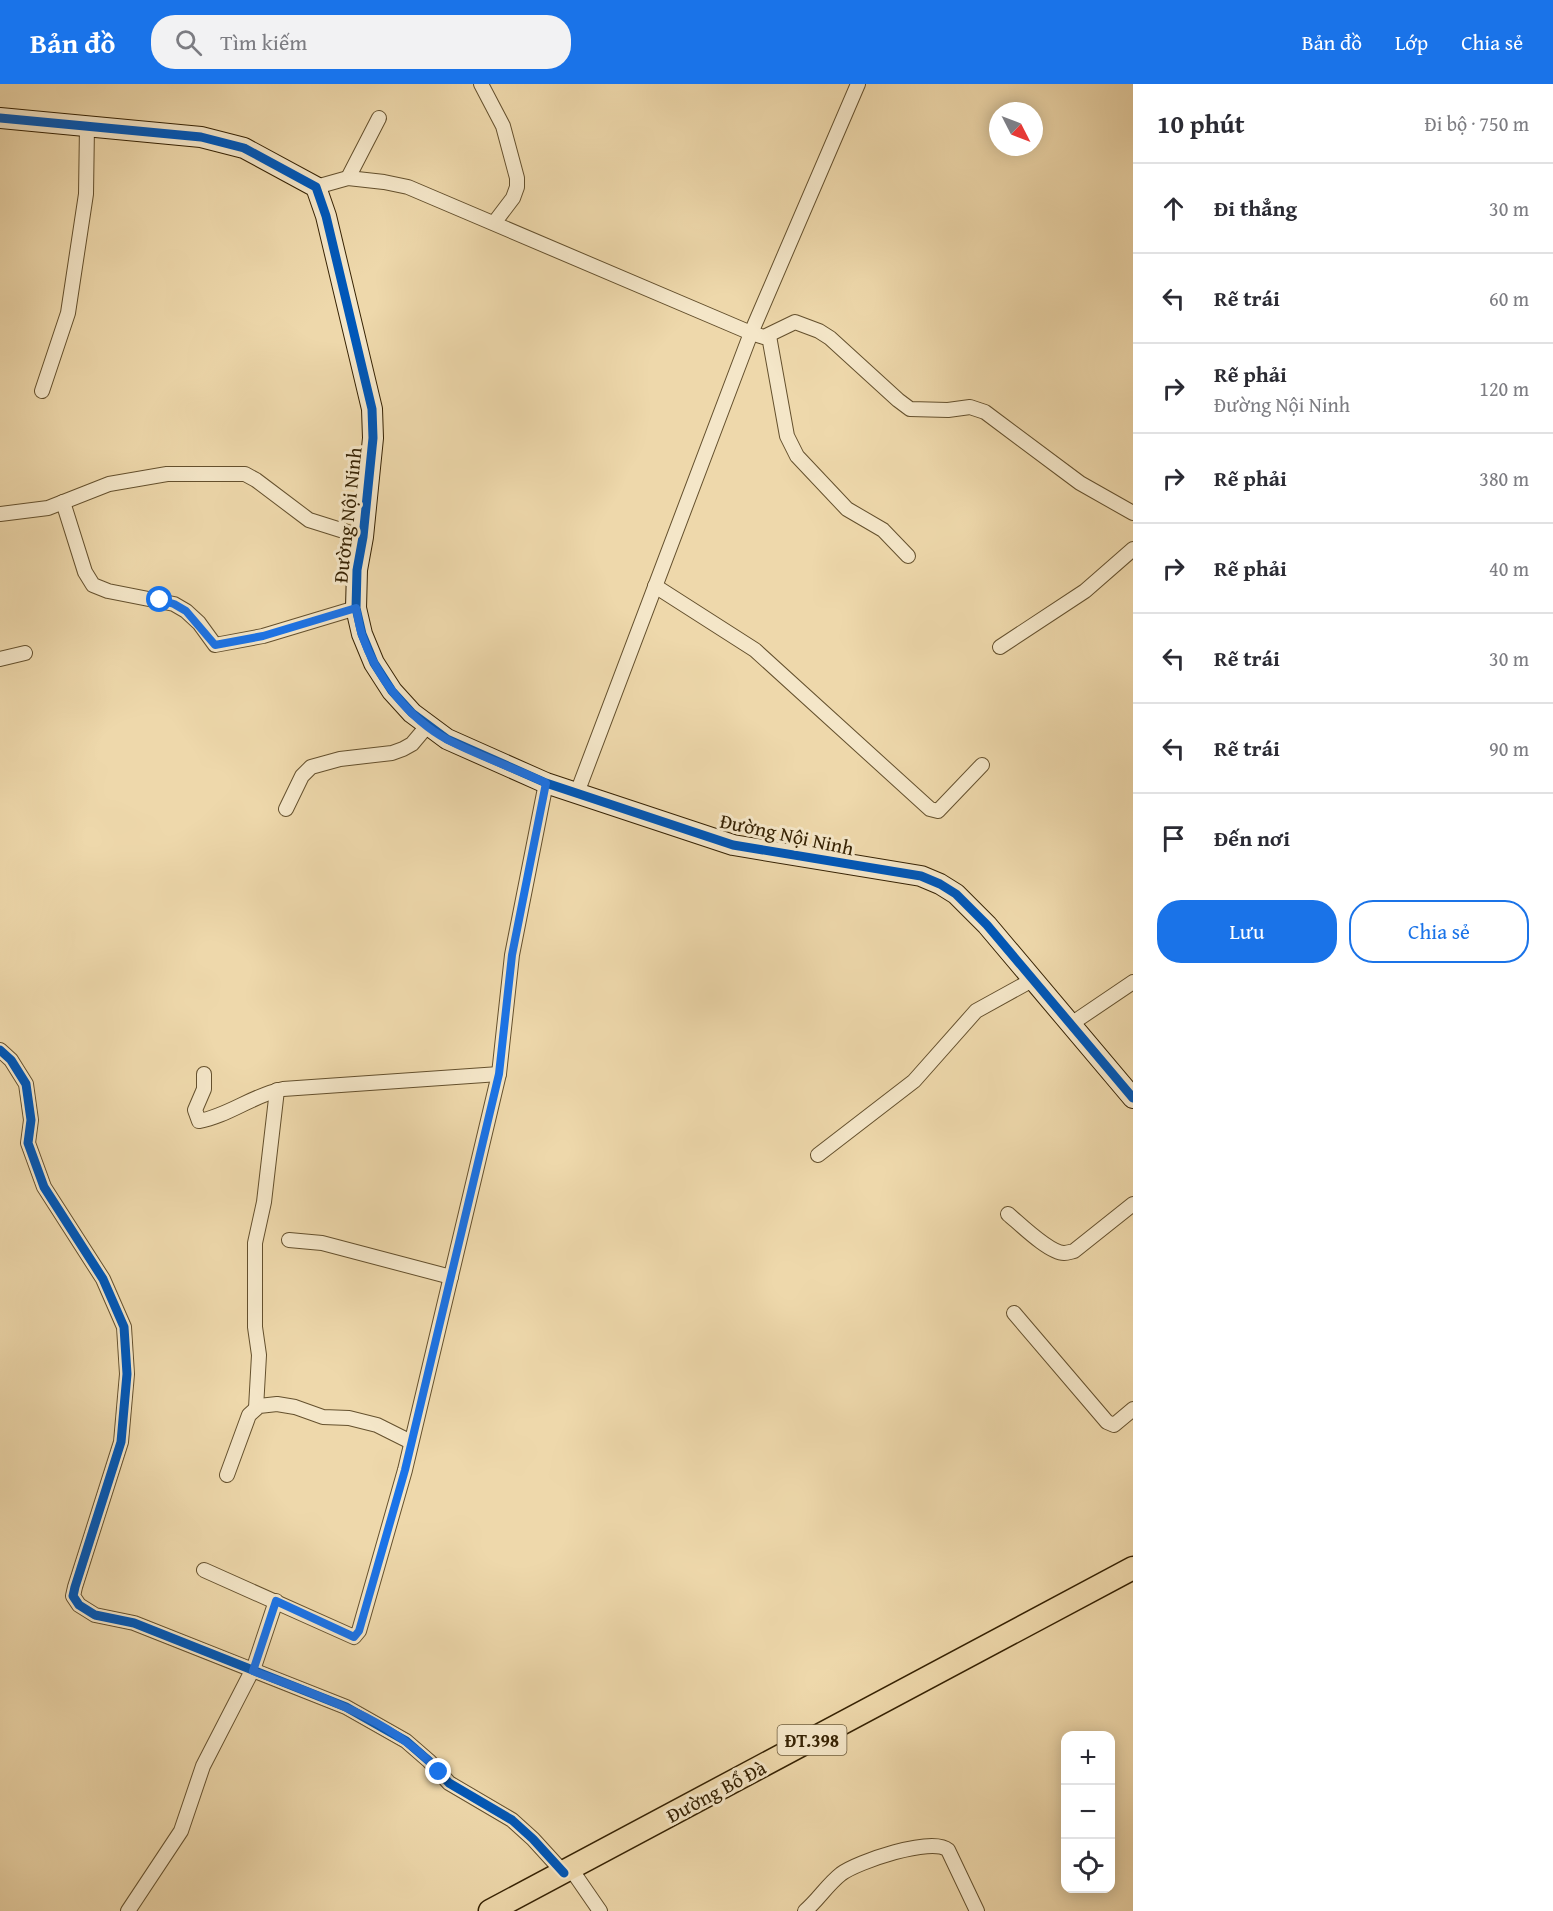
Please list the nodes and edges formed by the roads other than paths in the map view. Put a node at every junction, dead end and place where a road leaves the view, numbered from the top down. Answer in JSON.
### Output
{"nodes":[{"id":1,"x":481,"y":84,"type":"edge"},
{"id":2,"x":858,"y":84,"type":"edge"},
{"id":3,"x":0,"y":118,"type":"edge"},
{"id":4,"x":379,"y":118,"type":"dead end"},
{"id":5,"x":87,"y":126,"type":"junction"},
{"id":6,"x":348,"y":178,"type":"junction"},
{"id":7,"x":316,"y":187,"type":"junction"},
{"id":8,"x":494,"y":224,"type":"junction"},
{"id":9,"x":751,"y":333,"type":"junction"},
{"id":10,"x":769,"y":336,"type":"junction"},
{"id":11,"x":42,"y":392,"type":"dead end"},
{"id":12,"x":63,"y":502,"type":"junction"},
{"id":13,"x":1133,"y":513,"type":"edge"},
{"id":14,"x":0,"y":514,"type":"edge"},
{"id":15,"x":363,"y":537,"type":"junction"},
{"id":16,"x":1133,"y":549,"type":"edge"},
{"id":17,"x":908,"y":556,"type":"dead end"},
{"id":18,"x":656,"y":586,"type":"junction"},
{"id":19,"x":356,"y":608,"type":"junction"},
{"id":20,"x":1000,"y":647,"type":"dead end"},
{"id":21,"x":25,"y":653,"type":"dead end"},
{"id":22,"x":0,"y":659,"type":"edge"},
{"id":23,"x":428,"y":725,"type":"junction"},
{"id":24,"x":982,"y":765,"type":"dead end"},
{"id":25,"x":546,"y":783,"type":"junction"},
{"id":26,"x":577,"y":793,"type":"junction"},
{"id":27,"x":286,"y":809,"type":"dead end"},
{"id":28,"x":1034,"y":979,"type":"junction"},
{"id":29,"x":1133,"y":982,"type":"edge"},
{"id":30,"x":1071,"y":1024,"type":"junction"},
{"id":31,"x":0,"y":1050,"type":"edge"},
{"id":32,"x":204,"y":1074,"type":"dead end"},
{"id":33,"x":499,"y":1074,"type":"junction"},
{"id":34,"x":277,"y":1090,"type":"junction"},
{"id":35,"x":1133,"y":1098,"type":"edge"},
{"id":36,"x":818,"y":1155,"type":"dead end"},
{"id":37,"x":1133,"y":1204,"type":"edge"},
{"id":38,"x":1008,"y":1214,"type":"dead end"},
{"id":39,"x":289,"y":1240,"type":"dead end"},
{"id":40,"x":451,"y":1277,"type":"junction"},
{"id":41,"x":1014,"y":1313,"type":"dead end"},
{"id":42,"x":256,"y":1408,"type":"junction"},
{"id":43,"x":1133,"y":1410,"type":"edge"},
{"id":44,"x":411,"y":1442,"type":"junction"},
{"id":45,"x":227,"y":1475,"type":"dead end"},
{"id":46,"x":1133,"y":1568,"type":"edge"},
{"id":47,"x":204,"y":1569,"type":"dead end"},
{"id":48,"x":276,"y":1601,"type":"junction"},
{"id":49,"x":253,"y":1671,"type":"junction"},
{"id":50,"x":567,"y":1871,"type":"junction"},
{"id":51,"x":128,"y":1911,"type":"edge"},
{"id":52,"x":490,"y":1911,"type":"edge"},
{"id":53,"x":600,"y":1911,"type":"edge"},
{"id":54,"x":805,"y":1911,"type":"edge"},
{"id":55,"x":977,"y":1911,"type":"edge"}],
"edges":[{"from":1,"to":8,"type":"street"},
{"from":2,"to":9,"type":"street"},
{"from":3,"to":5,"type":"street"},
{"from":4,"to":6,"type":"street"},
{"from":5,"to":7,"type":"street"},
{"from":5,"to":11,"type":"street"},
{"from":6,"to":7,"type":"street"},
{"from":6,"to":8,"type":"street"},
{"from":7,"to":15,"type":"street","name":"Đường Nội Ninh"},
{"from":8,"to":9,"type":"street"},
{"from":9,"to":10,"type":"street"},
{"from":9,"to":18,"type":"street"},
{"from":10,"to":13,"type":"street"},
{"from":10,"to":17,"type":"street"},
{"from":12,"to":14,"type":"street"},
{"from":12,"to":15,"type":"street"},
{"from":12,"to":19,"type":"street"},
{"from":15,"to":19,"type":"street","name":"Đường Nội Ninh"},
{"from":16,"to":20,"type":"street"},
{"from":18,"to":24,"type":"street"},
{"from":18,"to":26,"type":"street"},
{"from":19,"to":23,"type":"street","name":"Đường Nội Ninh"},
{"from":21,"to":22,"type":"street"},
{"from":23,"to":25,"type":"street","name":"Đường Nội Ninh"},
{"from":23,"to":27,"type":"street"},
{"from":25,"to":26,"type":"street","name":"Đường Nội Ninh"},
{"from":25,"to":33,"type":"street"},
{"from":26,"to":28,"type":"street","name":"Đường Nội Ninh"},
{"from":28,"to":30,"type":"street","name":"Đường Nội Ninh"},
{"from":28,"to":36,"type":"street"},
{"from":29,"to":30,"type":"street"},
{"from":30,"to":35,"type":"street","name":"Đường Nội Ninh"},
{"from":31,"to":49,"type":"street"},
{"from":32,"to":34,"type":"street"},
{"from":33,"to":34,"type":"street"},
{"from":33,"to":40,"type":"street"},
{"from":34,"to":42,"type":"street"},
{"from":37,"to":38,"type":"street"},
{"from":39,"to":40,"type":"street"},
{"from":40,"to":44,"type":"street"},
{"from":41,"to":43,"type":"street"},
{"from":42,"to":44,"type":"street"},
{"from":42,"to":45,"type":"street"},
{"from":44,"to":48,"type":"street"},
{"from":46,"to":50,"type":"main road","name":"Đường Bổ Đà","number":"ĐT.398"},
{"from":47,"to":48,"type":"street"},
{"from":48,"to":49,"type":"street"},
{"from":49,"to":50,"type":"street"},
{"from":49,"to":51,"type":"street"},
{"from":50,"to":52,"type":"main road","name":"Đường Bổ Đà","number":"ĐT.398"},
{"from":50,"to":53,"type":"street"},
{"from":54,"to":55,"type":"street"}]}
